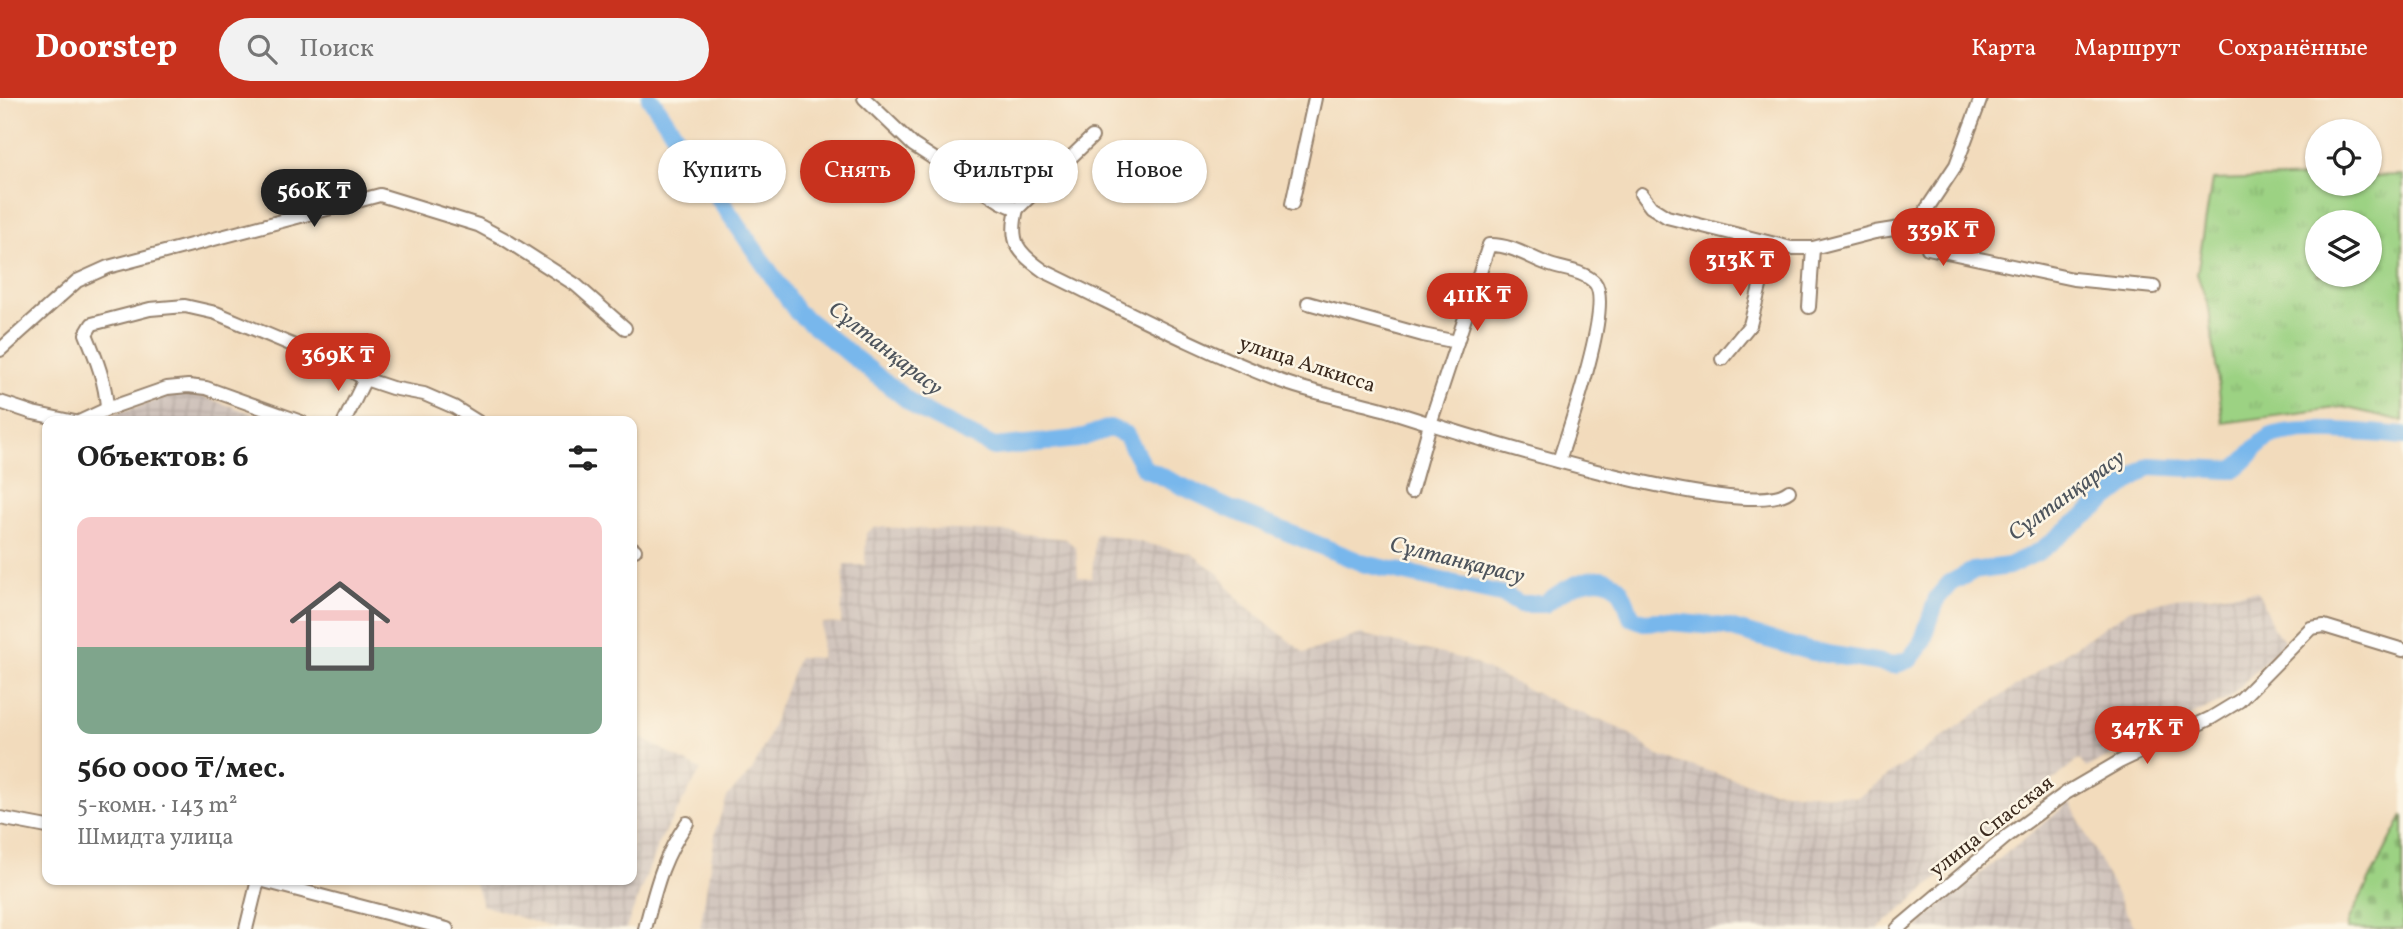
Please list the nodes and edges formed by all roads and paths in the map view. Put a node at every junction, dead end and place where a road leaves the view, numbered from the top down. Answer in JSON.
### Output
{"nodes":[{"id":1,"x":864,"y":98,"type":"edge"},
{"id":2,"x":1315,"y":98,"type":"edge"},
{"id":3,"x":1981,"y":98,"type":"edge"},
{"id":4,"x":1093,"y":137,"type":"dead end"},
{"id":5,"x":1641,"y":194,"type":"dead end"},
{"id":6,"x":1292,"y":204,"type":"dead end"},
{"id":7,"x":1017,"y":208,"type":"junction"},
{"id":8,"x":1925,"y":224,"type":"junction"},
{"id":9,"x":1770,"y":244,"type":"junction"},
{"id":10,"x":1812,"y":248,"type":"junction"},
{"id":11,"x":2154,"y":287,"type":"dead end"},
{"id":12,"x":1308,"y":303,"type":"dead end"},
{"id":13,"x":1809,"y":307,"type":"dead end"},
{"id":14,"x":625,"y":328,"type":"dead end"},
{"id":15,"x":1457,"y":342,"type":"junction"},
{"id":16,"x":0,"y":350,"type":"edge"},
{"id":17,"x":1722,"y":359,"type":"dead end"},
{"id":18,"x":365,"y":379,"type":"junction"},
{"id":19,"x":0,"y":402,"type":"edge"},
{"id":20,"x":107,"y":409,"type":"junction"},
{"id":21,"x":48,"y":416,"type":"edge"},
{"id":22,"x":91,"y":416,"type":"edge"},
{"id":23,"x":284,"y":416,"type":"edge"},
{"id":24,"x":347,"y":416,"type":"edge"},
{"id":25,"x":468,"y":416,"type":"edge"},
{"id":26,"x":1430,"y":424,"type":"junction"},
{"id":27,"x":1559,"y":461,"type":"junction"},
{"id":28,"x":1789,"y":491,"type":"dead end"},
{"id":29,"x":1411,"y":492,"type":"dead end"},
{"id":30,"x":2403,"y":650,"type":"edge"},
{"id":31,"x":0,"y":818,"type":"edge"},
{"id":32,"x":687,"y":823,"type":"dead end"},
{"id":33,"x":42,"y":826,"type":"edge"},
{"id":34,"x":258,"y":885,"type":"edge"},
{"id":35,"x":278,"y":885,"type":"edge"},
{"id":36,"x":246,"y":929,"type":"edge"},
{"id":37,"x":447,"y":929,"type":"edge"},
{"id":38,"x":645,"y":929,"type":"edge"},
{"id":39,"x":1897,"y":929,"type":"edge"}],
"edges":[{"from":1,"to":7,"type":"street"},
{"from":2,"to":6,"type":"street"},
{"from":3,"to":8,"type":"street"},
{"from":4,"to":7,"type":"street"},
{"from":5,"to":9,"type":"street"},
{"from":7,"to":26,"type":"street","name":"улица Алкисса"},
{"from":8,"to":10,"type":"street"},
{"from":8,"to":11,"type":"street"},
{"from":9,"to":10,"type":"street"},
{"from":9,"to":17,"type":"street"},
{"from":10,"to":13,"type":"street"},
{"from":12,"to":15,"type":"street"},
{"from":14,"to":16,"type":"street"},
{"from":15,"to":26,"type":"street"},
{"from":15,"to":27,"type":"street"},
{"from":18,"to":20,"type":"street"},
{"from":18,"to":24,"type":"street"},
{"from":18,"to":25,"type":"street"},
{"from":19,"to":21,"type":"street"},
{"from":20,"to":22,"type":"street"},
{"from":20,"to":23,"type":"street"},
{"from":26,"to":27,"type":"street","name":"улица Алкисса"},
{"from":26,"to":29,"type":"street"},
{"from":27,"to":28,"type":"street","name":"улица Алкисса"},
{"from":30,"to":39,"type":"street","name":"улица Спасская"},
{"from":31,"to":33,"type":"street"},
{"from":32,"to":38,"type":"street"},
{"from":34,"to":36,"type":"street"},
{"from":35,"to":37,"type":"street"}]}
